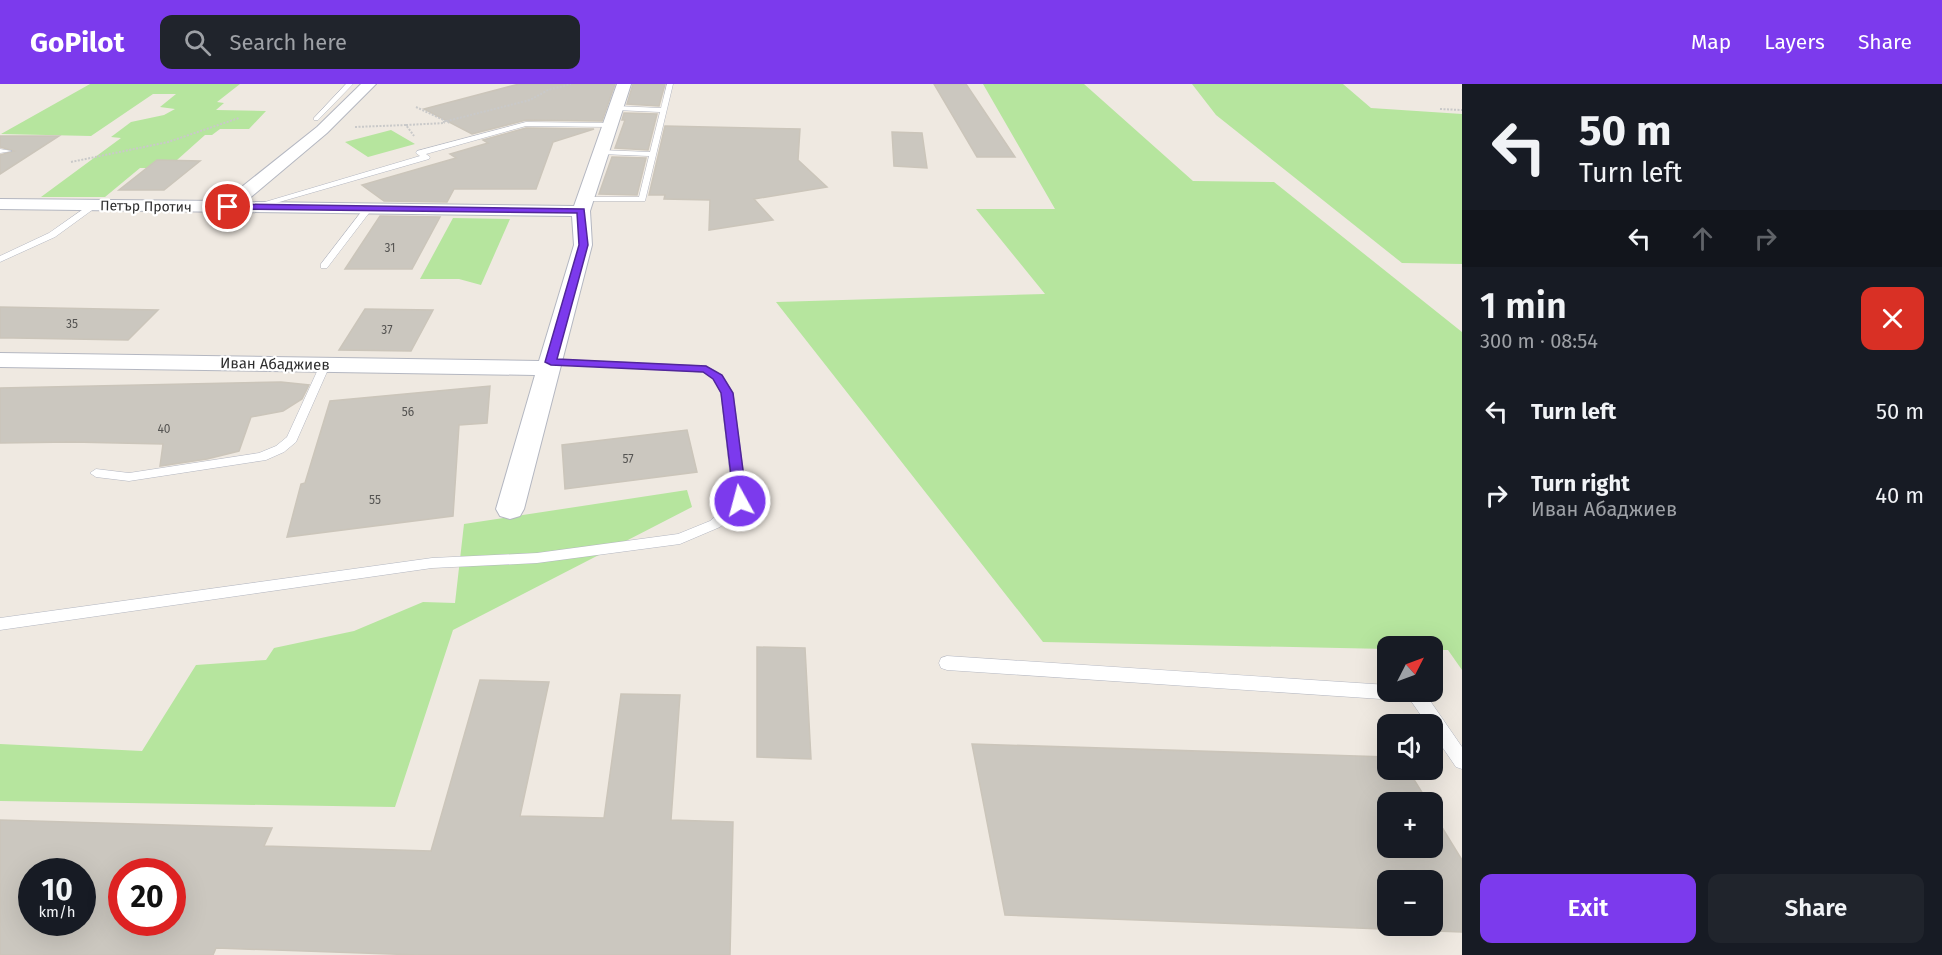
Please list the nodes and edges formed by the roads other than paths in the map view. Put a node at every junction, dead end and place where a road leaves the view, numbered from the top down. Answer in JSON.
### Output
{"nodes":[{"id":1,"x":350,"y":84,"type":"edge"},
{"id":2,"x":369,"y":84,"type":"edge"},
{"id":3,"x":624,"y":84,"type":"edge"},
{"id":4,"x":670,"y":84,"type":"edge"},
{"id":5,"x":616,"y":108,"type":"junction"},
{"id":6,"x":664,"y":110,"type":"junction"},
{"id":7,"x":319,"y":124,"type":"junction"},
{"id":8,"x":610,"y":125,"type":"junction"},
{"id":9,"x":601,"y":152,"type":"junction"},
{"id":10,"x":653,"y":154,"type":"junction"},
{"id":11,"x":0,"y":204,"type":"edge"},
{"id":12,"x":95,"y":205,"type":"junction"},
{"id":13,"x":583,"y":205,"type":"junction"},
{"id":14,"x":228,"y":207,"type":"junction"},
{"id":15,"x":252,"y":207,"type":"junction"},
{"id":16,"x":368,"y":208,"type":"junction"},
{"id":17,"x":0,"y":259,"type":"edge"},
{"id":18,"x":324,"y":266,"type":"dead end"},
{"id":19,"x":0,"y":360,"type":"edge"},
{"id":20,"x":325,"y":365,"type":"junction"},
{"id":21,"x":550,"y":365,"type":"junction"},
{"id":22,"x":96,"y":473,"type":"dead end"},
{"id":23,"x":510,"y":509,"type":"dead end"},
{"id":24,"x":0,"y":624,"type":"edge"},
{"id":25,"x":946,"y":663,"type":"dead end"},
{"id":26,"x":1462,"y":761,"type":"edge"}],
"edges":[{"from":1,"to":7,"type":"lane"},
{"from":2,"to":7,"type":"street"},
{"from":3,"to":5,"type":"street"},
{"from":4,"to":6,"type":"lane"},
{"from":5,"to":6,"type":"lane"},
{"from":5,"to":8,"type":"street"},
{"from":6,"to":10,"type":"lane"},
{"from":7,"to":14,"type":"street"},
{"from":8,"to":9,"type":"street"},
{"from":8,"to":15,"type":"lane"},
{"from":9,"to":10,"type":"lane"},
{"from":9,"to":13,"type":"street"},
{"from":10,"to":13,"type":"lane"},
{"from":11,"to":12,"type":"street","name":"Петър Протич"},
{"from":12,"to":14,"type":"street","name":"Петър Протич"},
{"from":12,"to":17,"type":"lane"},
{"from":13,"to":16,"type":"street","name":"Петър Протич"},
{"from":13,"to":21,"type":"street"},
{"from":14,"to":15,"type":"street","name":"Петър Протич"},
{"from":15,"to":16,"type":"street","name":"Петър Протич"},
{"from":16,"to":18,"type":"lane"},
{"from":19,"to":20,"type":"street","name":"Иван Абаджиев"},
{"from":20,"to":21,"type":"street","name":"Иван Абаджиев"},
{"from":20,"to":22,"type":"lane"},
{"from":21,"to":23,"type":"street"},
{"from":21,"to":24,"type":"lane"},
{"from":25,"to":26,"type":"lane"}]}
